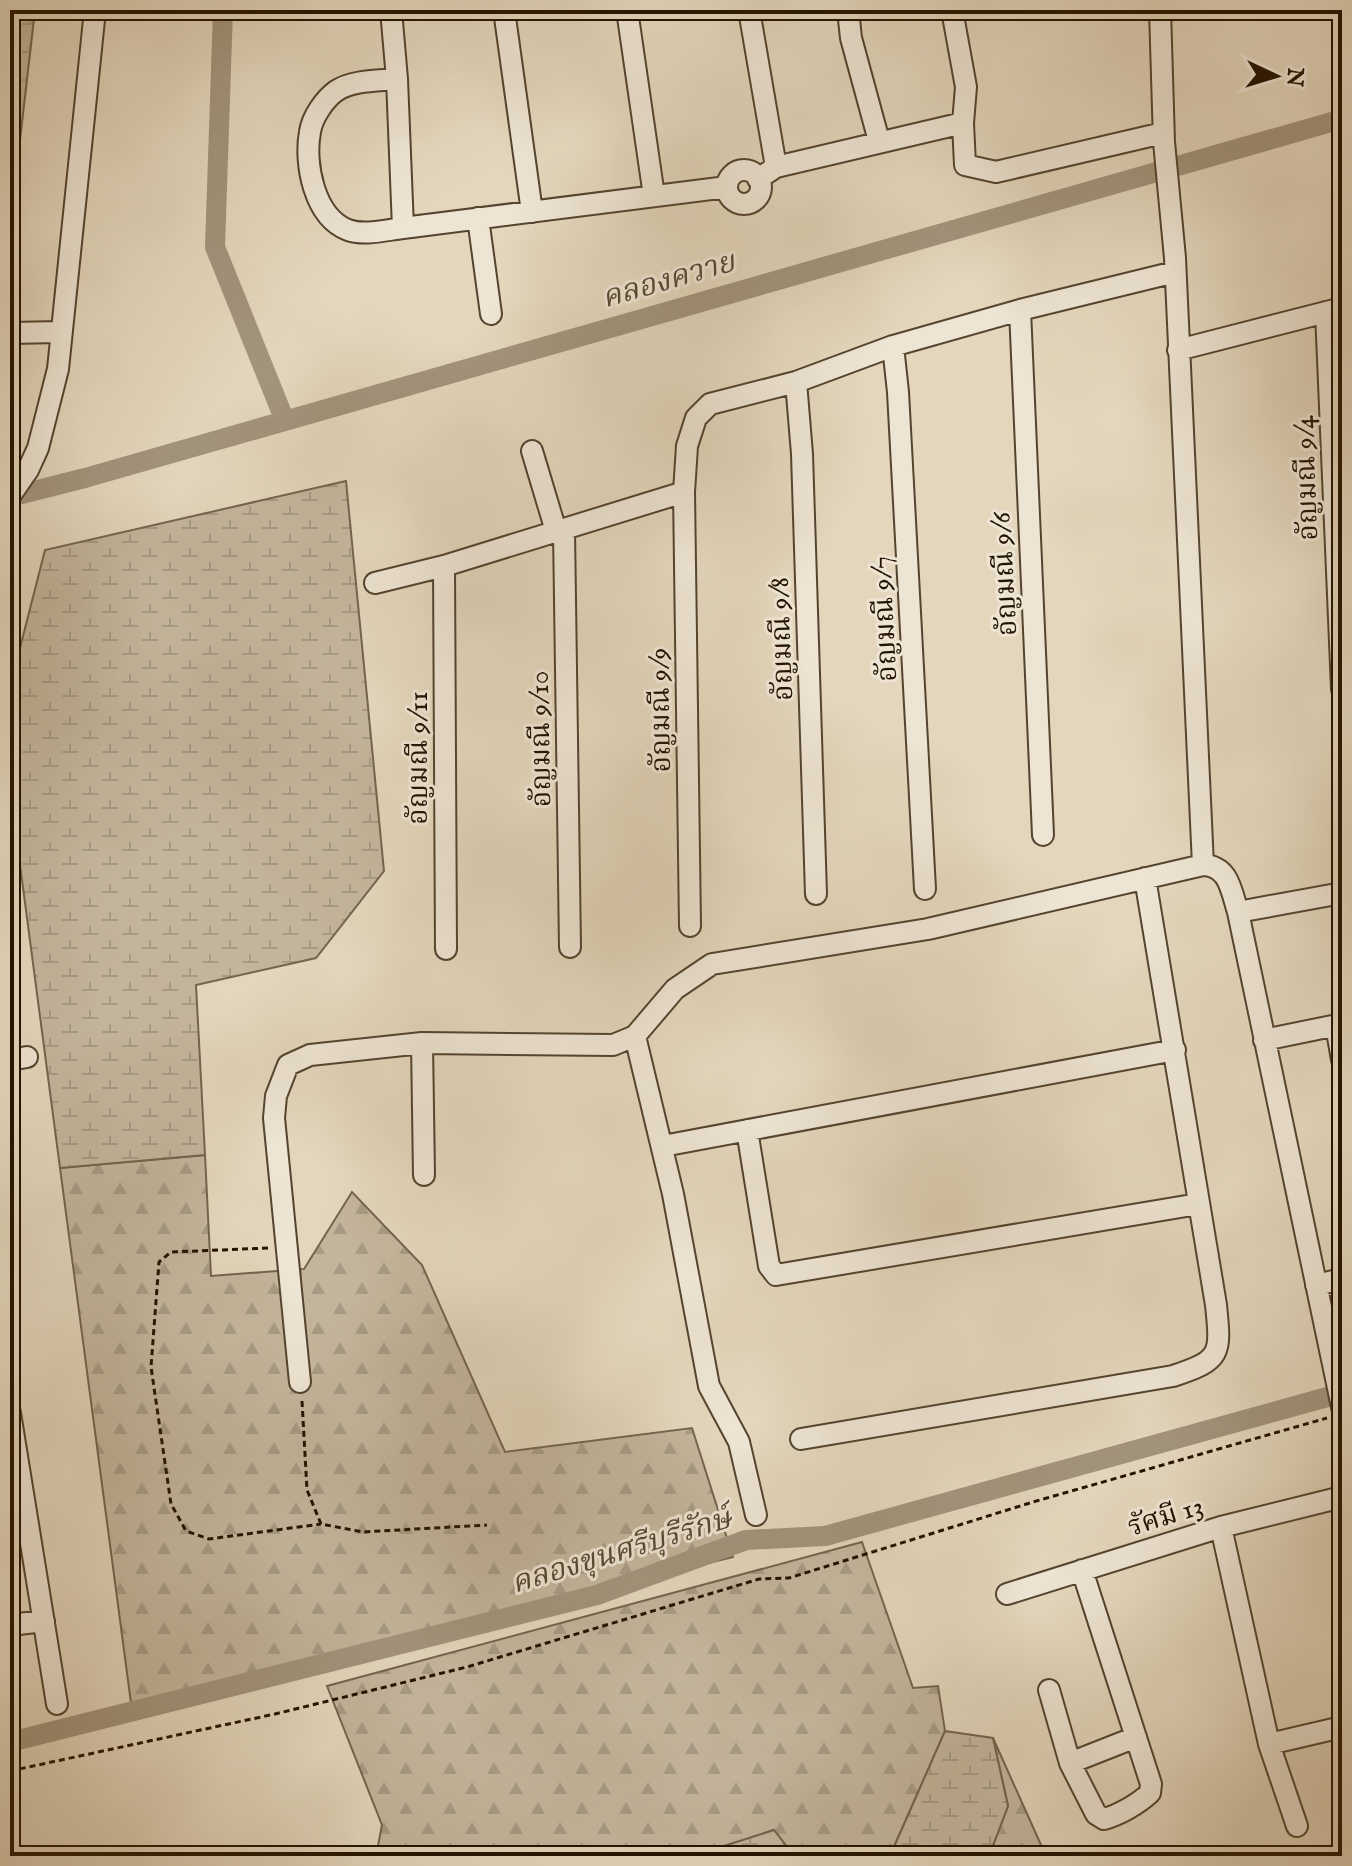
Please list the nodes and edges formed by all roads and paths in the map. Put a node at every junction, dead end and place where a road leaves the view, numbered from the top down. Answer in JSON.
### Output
{"nodes":[{"id":1,"x":95,"y":10,"type":"edge"},
{"id":2,"x":391,"y":10,"type":"edge"},
{"id":3,"x":504,"y":10,"type":"edge"},
{"id":4,"x":627,"y":10,"type":"edge"},
{"id":5,"x":749,"y":10,"type":"edge"},
{"id":6,"x":848,"y":10,"type":"edge"},
{"id":7,"x":952,"y":10,"type":"edge"},
{"id":8,"x":1160,"y":10,"type":"edge"},
{"id":9,"x":397,"y":79,"type":"junction"},
{"id":10,"x":963,"y":123,"type":"junction"},
{"id":11,"x":1163,"y":133,"type":"junction"},
{"id":12,"x":879,"y":141,"type":"junction"},
{"id":13,"x":776,"y":167,"type":"junction"},
{"id":14,"x":654,"y":196,"type":"junction"},
{"id":15,"x":532,"y":212,"type":"junction"},
{"id":16,"x":478,"y":218,"type":"junction"},
{"id":17,"x":403,"y":228,"type":"junction"},
{"id":18,"x":1175,"y":265,"type":"junction"},
{"id":19,"x":1020,"y":310,"type":"junction"},
{"id":20,"x":1334,"y":310,"type":"edge"},
{"id":21,"x":491,"y":314,"type":"dead end"},
{"id":22,"x":60,"y":332,"type":"junction"},
{"id":23,"x":10,"y":333,"type":"edge"},
{"id":24,"x":893,"y":346,"type":"junction"},
{"id":25,"x":1178,"y":350,"type":"junction"},
{"id":26,"x":796,"y":382,"type":"junction"},
{"id":27,"x":532,"y":451,"type":"dead end"},
{"id":28,"x":684,"y":492,"type":"junction"},
{"id":29,"x":10,"y":496,"type":"edge"},
{"id":30,"x":560,"y":531,"type":"junction"},
{"id":31,"x":444,"y":566,"type":"junction"},
{"id":32,"x":375,"y":583,"type":"dead end"},
{"id":33,"x":1342,"y":689,"type":"edge"},
{"id":34,"x":1043,"y":835,"type":"dead end"},
{"id":35,"x":1203,"y":865,"type":"junction"},
{"id":36,"x":1145,"y":878,"type":"junction"},
{"id":37,"x":925,"y":889,"type":"dead end"},
{"id":38,"x":1342,"y":893,"type":"edge"},
{"id":39,"x":816,"y":894,"type":"dead end"},
{"id":40,"x":1238,"y":912,"type":"junction"},
{"id":41,"x":690,"y":926,"type":"dead end"},
{"id":42,"x":570,"y":947,"type":"dead end"},
{"id":43,"x":446,"y":949,"type":"dead end"},
{"id":44,"x":1339,"y":1024,"type":"edge"},
{"id":45,"x":635,"y":1036,"type":"junction"},
{"id":46,"x":1264,"y":1040,"type":"junction"},
{"id":47,"x":422,"y":1043,"type":"junction"},
{"id":48,"x":1175,"y":1050,"type":"junction"},
{"id":49,"x":1342,"y":1060,"type":"edge"},
{"id":50,"x":747,"y":1130,"type":"junction"},
{"id":51,"x":663,"y":1146,"type":"junction"},
{"id":52,"x":424,"y":1175,"type":"dead end"},
{"id":53,"x":1198,"y":1204,"type":"junction"},
{"id":54,"x":288,"y":1248,"type":"junction"},
{"id":55,"x":1342,"y":1279,"type":"edge"},
{"id":56,"x":1316,"y":1285,"type":"junction"},
{"id":57,"x":300,"y":1382,"type":"joint"},
{"id":58,"x":1335,"y":1412,"type":"edge"},
{"id":59,"x":10,"y":1413,"type":"edge"},
{"id":60,"x":801,"y":1439,"type":"dead end"},
{"id":61,"x":1342,"y":1497,"type":"edge"},
{"id":62,"x":756,"y":1515,"type":"dead end"},
{"id":63,"x":321,"y":1524,"type":"junction"},
{"id":64,"x":487,"y":1525,"type":"dead end"},
{"id":65,"x":1221,"y":1527,"type":"junction"},
{"id":66,"x":1082,"y":1570,"type":"junction"},
{"id":67,"x":1007,"y":1594,"type":"dead end"},
{"id":68,"x":44,"y":1621,"type":"junction"},
{"id":69,"x":10,"y":1625,"type":"edge"},
{"id":70,"x":1049,"y":1690,"type":"dead end"},
{"id":71,"x":57,"y":1704,"type":"dead end"},
{"id":72,"x":1342,"y":1727,"type":"edge"},
{"id":73,"x":1136,"y":1737,"type":"junction"},
{"id":74,"x":1269,"y":1744,"type":"junction"},
{"id":75,"x":1070,"y":1763,"type":"junction"},
{"id":76,"x":10,"y":1771,"type":"edge"},
{"id":77,"x":1297,"y":1826,"type":"dead end"}],
"edges":[{"from":1,"to":22,"type":"street"},
{"from":2,"to":9,"type":"street"},
{"from":3,"to":15,"type":"street"},
{"from":4,"to":14,"type":"street"},
{"from":5,"to":13,"type":"street"},
{"from":6,"to":12,"type":"street"},
{"from":7,"to":10,"type":"street"},
{"from":8,"to":11,"type":"street"},
{"from":9,"to":17,"type":"street"},
{"from":9,"to":17,"type":"street"},
{"from":10,"to":11,"type":"street"},
{"from":10,"to":12,"type":"street"},
{"from":11,"to":18,"type":"street"},
{"from":12,"to":13,"type":"street"},
{"from":13,"to":14,"type":"street"},
{"from":14,"to":15,"type":"street"},
{"from":15,"to":16,"type":"street"},
{"from":16,"to":17,"type":"street"},
{"from":16,"to":21,"type":"street"},
{"from":18,"to":19,"type":"street","name":"อัญมณี 9/9"},
{"from":18,"to":25,"type":"street"},
{"from":19,"to":24,"type":"street","name":"อัญมณี 9/9"},
{"from":19,"to":34,"type":"street","name":"อัญมณี 9/6"},
{"from":20,"to":25,"type":"street"},
{"from":20,"to":33,"type":"street","name":"อัญมณี 9/4"},
{"from":22,"to":23,"type":"street"},
{"from":22,"to":29,"type":"street"},
{"from":24,"to":26,"type":"street","name":"อัญมณี 9/9"},
{"from":24,"to":37,"type":"street","name":"อัญมณี 9/7"},
{"from":25,"to":35,"type":"street"},
{"from":26,"to":28,"type":"street","name":"อัญมณี 9/9"},
{"from":26,"to":39,"type":"street","name":"อัญมณี 9/8"},
{"from":27,"to":30,"type":"street","name":"อัญมณี 9/10"},
{"from":28,"to":30,"type":"street"},
{"from":28,"to":41,"type":"street","name":"อัญมณี 9/9"},
{"from":30,"to":31,"type":"street"},
{"from":30,"to":42,"type":"street","name":"อัญมณี 9/10"},
{"from":31,"to":32,"type":"street"},
{"from":31,"to":43,"type":"street","name":"อัญมณี 9/11"},
{"from":35,"to":36,"type":"street"},
{"from":35,"to":40,"type":"street"},
{"from":36,"to":45,"type":"street"},
{"from":36,"to":48,"type":"street"},
{"from":38,"to":40,"type":"street"},
{"from":40,"to":46,"type":"street"},
{"from":44,"to":46,"type":"street"},
{"from":44,"to":49,"type":"street"},
{"from":45,"to":47,"type":"street"},
{"from":45,"to":51,"type":"street"},
{"from":46,"to":56,"type":"street"},
{"from":47,"to":52,"type":"street"},
{"from":47,"to":54,"type":"street"},
{"from":48,"to":50,"type":"street"},
{"from":48,"to":53,"type":"street"},
{"from":50,"to":51,"type":"street"},
{"from":50,"to":53,"type":"street"},
{"from":51,"to":62,"type":"street"},
{"from":53,"to":60,"type":"street"},
{"from":54,"to":57,"type":"street"},
{"from":54,"to":63,"type":"path"},
{"from":55,"to":56,"type":"street"},
{"from":56,"to":58,"type":"street"},
{"from":57,"to":63,"type":"path"},
{"from":58,"to":76,"type":"path"},
{"from":59,"to":68,"type":"street"},
{"from":61,"to":65,"type":"street","name":"รัศมี 13"},
{"from":63,"to":64,"type":"path"},
{"from":65,"to":66,"type":"street","name":"รัศมี 13"},
{"from":65,"to":74,"type":"street"},
{"from":66,"to":67,"type":"street","name":"รัศมี 13"},
{"from":66,"to":73,"type":"street"},
{"from":68,"to":69,"type":"street"},
{"from":68,"to":71,"type":"street"},
{"from":70,"to":75,"type":"street"},
{"from":72,"to":74,"type":"street"},
{"from":73,"to":75,"type":"street"},
{"from":73,"to":75,"type":"street"},
{"from":74,"to":77,"type":"street"}]}
